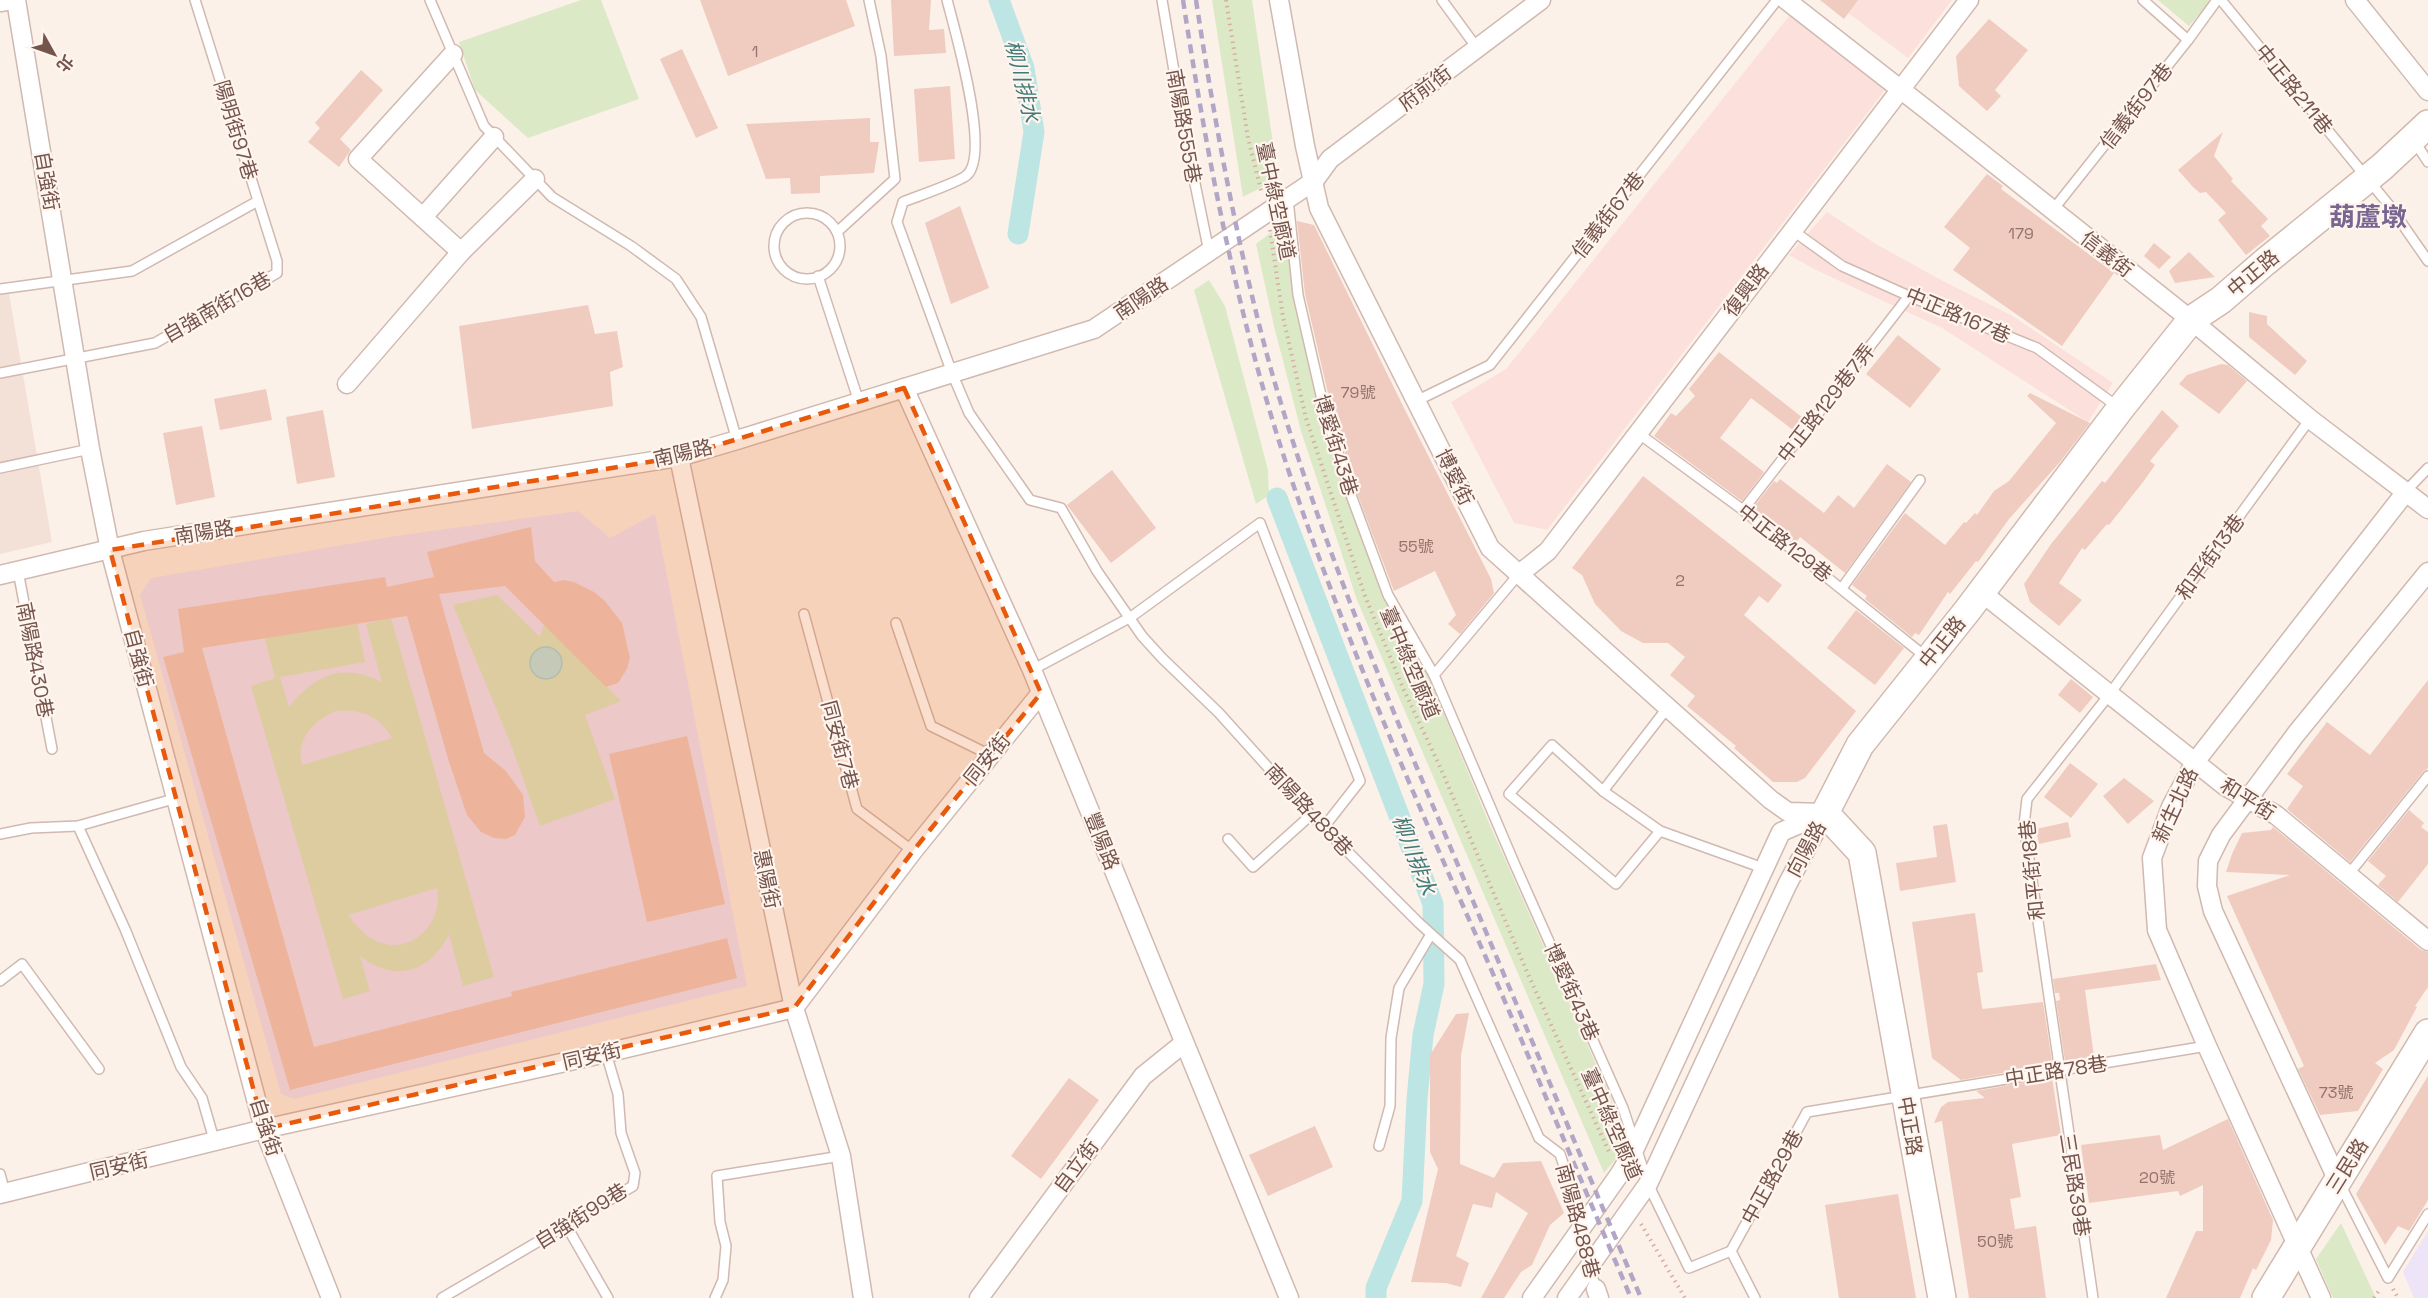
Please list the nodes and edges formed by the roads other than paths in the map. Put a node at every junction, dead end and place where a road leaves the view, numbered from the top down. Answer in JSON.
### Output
{"nodes":[{"id":1,"x":14,"y":0,"type":"edge"},
{"id":2,"x":195,"y":0,"type":"edge"},
{"id":3,"x":430,"y":0,"type":"edge"},
{"id":4,"x":868,"y":0,"type":"edge"},
{"id":5,"x":947,"y":0,"type":"edge"},
{"id":6,"x":1162,"y":0,"type":"edge"},
{"id":7,"x":1279,"y":0,"type":"edge"},
{"id":8,"x":1442,"y":0,"type":"edge"},
{"id":9,"x":1541,"y":0,"type":"edge"},
{"id":10,"x":1777,"y":0,"type":"edge"},
{"id":11,"x":1786,"y":0,"type":"edge"},
{"id":12,"x":1969,"y":0,"type":"edge"},
{"id":13,"x":2143,"y":0,"type":"edge"},
{"id":14,"x":2219,"y":0,"type":"edge"},
{"id":15,"x":2355,"y":0,"type":"edge"},
{"id":16,"x":0,"y":2,"type":"edge"},
{"id":17,"x":2188,"y":39,"type":"junction"},
{"id":18,"x":1477,"y":48,"type":"junction"},
{"id":19,"x":453,"y":54,"type":"junction"},
{"id":20,"x":1902,"y":90,"type":"junction"},
{"id":21,"x":2428,"y":91,"type":"edge"},
{"id":22,"x":2421,"y":132,"type":"edge"},
{"id":23,"x":494,"y":137,"type":"junction"},
{"id":24,"x":2428,"y":162,"type":"edge"},
{"id":25,"x":535,"y":179,"type":"junction"},
{"id":26,"x":2367,"y":179,"type":"junction"},
{"id":27,"x":1314,"y":181,"type":"junction"},
{"id":28,"x":1288,"y":199,"type":"junction"},
{"id":29,"x":258,"y":201,"type":"junction"},
{"id":30,"x":2052,"y":211,"type":"junction"},
{"id":31,"x":423,"y":217,"type":"junction"},
{"id":32,"x":1792,"y":230,"type":"junction"},
{"id":33,"x":837,"y":232,"type":"junction"},
{"id":34,"x":461,"y":252,"type":"junction"},
{"id":35,"x":1209,"y":252,"type":"junction"},
{"id":36,"x":277,"y":261,"type":"joint"},
{"id":37,"x":2428,"y":261,"type":"edge"},
{"id":38,"x":818,"y":276,"type":"junction"},
{"id":39,"x":63,"y":279,"type":"junction"},
{"id":40,"x":0,"y":289,"type":"edge"},
{"id":41,"x":1909,"y":296,"type":"junction"},
{"id":42,"x":2191,"y":320,"type":"junction"},
{"id":43,"x":76,"y":358,"type":"junction"},
{"id":44,"x":0,"y":373,"type":"edge"},
{"id":45,"x":951,"y":373,"type":"junction"},
{"id":46,"x":347,"y":384,"type":"dead end"},
{"id":47,"x":904,"y":388,"type":"junction"},
{"id":48,"x":1416,"y":400,"type":"junction"},
{"id":49,"x":859,"y":402,"type":"junction"},
{"id":50,"x":2120,"y":409,"type":"junction"},
{"id":51,"x":2310,"y":420,"type":"junction"},
{"id":52,"x":1638,"y":433,"type":"junction"},
{"id":53,"x":737,"y":440,"type":"junction"},
{"id":54,"x":90,"y":449,"type":"junction"},
{"id":55,"x":679,"y":457,"type":"junction"},
{"id":56,"x":0,"y":468,"type":"edge"},
{"id":57,"x":2428,"y":468,"type":"edge"},
{"id":58,"x":1920,"y":480,"type":"dead end"},
{"id":59,"x":2405,"y":493,"type":"junction"},
{"id":60,"x":2428,"y":509,"type":"edge"},
{"id":61,"x":1743,"y":510,"type":"junction"},
{"id":62,"x":110,"y":550,"type":"junction"},
{"id":63,"x":18,"y":571,"type":"junction"},
{"id":64,"x":2428,"y":572,"type":"edge"},
{"id":65,"x":0,"y":575,"type":"edge"},
{"id":66,"x":1518,"y":575,"type":"junction"},
{"id":67,"x":1842,"y":588,"type":"junction"},
{"id":68,"x":1981,"y":592,"type":"junction"},
{"id":69,"x":804,"y":614,"type":"dead end"},
{"id":70,"x":1131,"y":617,"type":"junction"},
{"id":71,"x":896,"y":622,"type":"dead end"},
{"id":72,"x":1928,"y":659,"type":"junction"},
{"id":73,"x":1032,"y":670,"type":"junction"},
{"id":74,"x":1434,"y":675,"type":"junction"},
{"id":75,"x":1041,"y":693,"type":"junction"},
{"id":76,"x":2109,"y":695,"type":"junction"},
{"id":77,"x":1668,"y":707,"type":"junction"},
{"id":78,"x":52,"y":749,"type":"dead end"},
{"id":79,"x":990,"y":755,"type":"junction"},
{"id":80,"x":2195,"y":762,"type":"junction"},
{"id":81,"x":2428,"y":776,"type":"edge"},
{"id":82,"x":1603,"y":790,"type":"junction"},
{"id":83,"x":177,"y":798,"type":"junction"},
{"id":84,"x":2247,"y":799,"type":"junction"},
{"id":85,"x":1824,"y":813,"type":"junction"},
{"id":86,"x":1311,"y":815,"type":"junction"},
{"id":87,"x":78,"y":826,"type":"junction"},
{"id":88,"x":1324,"y":827,"type":"junction"},
{"id":89,"x":1660,"y":831,"type":"junction"},
{"id":90,"x":0,"y":834,"type":"edge"},
{"id":91,"x":1228,"y":839,"type":"dead end"},
{"id":92,"x":913,"y":851,"type":"junction"},
{"id":93,"x":1763,"y":868,"type":"junction"},
{"id":94,"x":2348,"y":875,"type":"junction"},
{"id":95,"x":1431,"y":934,"type":"junction"},
{"id":96,"x":2428,"y":941,"type":"edge"},
{"id":97,"x":0,"y":981,"type":"edge"},
{"id":98,"x":794,"y":1008,"type":"junction"},
{"id":99,"x":2428,"y":1033,"type":"edge"},
{"id":100,"x":1184,"y":1043,"type":"junction"},
{"id":101,"x":2207,"y":1046,"type":"junction"},
{"id":102,"x":606,"y":1053,"type":"junction"},
{"id":103,"x":99,"y":1069,"type":"dead end"},
{"id":104,"x":2058,"y":1072,"type":"junction"},
{"id":105,"x":1905,"y":1095,"type":"junction"},
{"id":106,"x":264,"y":1129,"type":"junction"},
{"id":107,"x":215,"y":1143,"type":"junction"},
{"id":108,"x":1379,"y":1146,"type":"dead end"},
{"id":109,"x":1635,"y":1149,"type":"junction"},
{"id":110,"x":841,"y":1156,"type":"junction"},
{"id":111,"x":0,"y":1174,"type":"edge"},
{"id":112,"x":2338,"y":1181,"type":"junction"},
{"id":113,"x":1648,"y":1184,"type":"junction"},
{"id":114,"x":3,"y":1193,"type":"edge"},
{"id":115,"x":2428,"y":1214,"type":"edge"},
{"id":116,"x":567,"y":1226,"type":"junction"},
{"id":117,"x":1579,"y":1230,"type":"junction"},
{"id":118,"x":2299,"y":1248,"type":"junction"},
{"id":119,"x":1731,"y":1251,"type":"junction"},
{"id":120,"x":1588,"y":1267,"type":"junction"},
{"id":121,"x":1597,"y":1293,"type":"edge"},
{"id":122,"x":331,"y":1298,"type":"edge"},
{"id":123,"x":442,"y":1298,"type":"edge"},
{"id":124,"x":608,"y":1298,"type":"edge"},
{"id":125,"x":715,"y":1298,"type":"edge"},
{"id":126,"x":863,"y":1298,"type":"edge"},
{"id":127,"x":979,"y":1298,"type":"edge"},
{"id":128,"x":1289,"y":1298,"type":"edge"},
{"id":129,"x":1532,"y":1298,"type":"edge"},
{"id":130,"x":1567,"y":1298,"type":"edge"},
{"id":131,"x":1755,"y":1298,"type":"edge"},
{"id":132,"x":1942,"y":1298,"type":"edge"},
{"id":133,"x":2093,"y":1298,"type":"edge"},
{"id":134,"x":2266,"y":1298,"type":"edge"},
{"id":135,"x":2321,"y":1298,"type":"edge"}],
"edges":[{"from":1,"to":16,"type":"street"},
{"from":1,"to":39,"type":"street","name":"自強街"},
{"from":2,"to":29,"type":"lane","name":"陽明街97巷"},
{"from":3,"to":19,"type":"lane"},
{"from":4,"to":33,"type":"lane"},
{"from":5,"to":45,"type":"lane","name":"南陽路488巷"},
{"from":6,"to":35,"type":"lane","name":"南陽路555巷"},
{"from":7,"to":27,"type":"street","name":"博愛街"},
{"from":8,"to":18,"type":"lane"},
{"from":9,"to":18,"type":"street","name":"府前街"},
{"from":10,"to":48,"type":"lane","name":"信義街67巷"},
{"from":11,"to":20,"type":"street","name":"信義街"},
{"from":12,"to":20,"type":"street","name":"復興路"},
{"from":13,"to":17,"type":"lane"},
{"from":14,"to":17,"type":"lane","name":"信義街97巷"},
{"from":14,"to":26,"type":"lane","name":"中正路211巷"},
{"from":15,"to":21,"type":"street"},
{"from":17,"to":30,"type":"lane","name":"信義街97巷"},
{"from":18,"to":27,"type":"street","name":"府前街"},
{"from":19,"to":23,"type":"lane"},
{"from":19,"to":31,"type":"street"},
{"from":20,"to":30,"type":"street","name":"信義街"},
{"from":20,"to":32,"type":"street","name":"復興路"},
{"from":22,"to":24,"type":"lane"},
{"from":22,"to":26,"type":"street","name":"中正路"},
{"from":23,"to":25,"type":"lane"},
{"from":23,"to":31,"type":"street"},
{"from":25,"to":34,"type":"street"},
{"from":25,"to":53,"type":"lane"},
{"from":26,"to":37,"type":"lane","name":"中正路211巷"},
{"from":26,"to":42,"type":"street","name":"中正路"},
{"from":27,"to":28,"type":"street","name":"南陽路"},
{"from":27,"to":48,"type":"street","name":"博愛街"},
{"from":28,"to":35,"type":"street","name":"南陽路"},
{"from":28,"to":74,"type":"lane","name":"博愛街43巷"},
{"from":29,"to":36,"type":"lane","name":"陽明街97巷"},
{"from":29,"to":39,"type":"lane"},
{"from":30,"to":42,"type":"street","name":"信義街"},
{"from":31,"to":34,"type":"street"},
{"from":32,"to":41,"type":"lane","name":"中正路167巷"},
{"from":32,"to":52,"type":"street","name":"復興路"},
{"from":33,"to":38,"type":"lane"},
{"from":33,"to":38,"type":"lane"},
{"from":34,"to":46,"type":"street"},
{"from":35,"to":45,"type":"street","name":"南陽路"},
{"from":36,"to":43,"type":"lane","name":"自強南街16巷"},
{"from":38,"to":49,"type":"lane"},
{"from":39,"to":40,"type":"lane"},
{"from":39,"to":43,"type":"street","name":"自強街"},
{"from":41,"to":50,"type":"lane","name":"中正路167巷"},
{"from":41,"to":61,"type":"lane","name":"中正路129巷7弄"},
{"from":42,"to":50,"type":"street","name":"中正路"},
{"from":42,"to":51,"type":"street","name":"信義街"},
{"from":43,"to":44,"type":"lane"},
{"from":43,"to":54,"type":"street","name":"自強街"},
{"from":45,"to":47,"type":"street","name":"南陽路"},
{"from":45,"to":70,"type":"lane","name":"南陽路488巷"},
{"from":47,"to":49,"type":"street","name":"南陽路"},
{"from":47,"to":73,"type":"street","name":"豐陽路"},
{"from":48,"to":66,"type":"street","name":"博愛街"},
{"from":49,"to":53,"type":"street","name":"南陽路"},
{"from":50,"to":68,"type":"street","name":"中正路"},
{"from":51,"to":59,"type":"street","name":"信義街"},
{"from":51,"to":76,"type":"lane","name":"和平街13巷"},
{"from":52,"to":61,"type":"lane","name":"中正路129巷"},
{"from":52,"to":66,"type":"street","name":"復興路"},
{"from":53,"to":55,"type":"street","name":"南陽路"},
{"from":54,"to":56,"type":"lane"},
{"from":54,"to":62,"type":"street","name":"自強街"},
{"from":55,"to":62,"type":"street","name":"南陽路"},
{"from":55,"to":98,"type":"street","name":"惠陽街"},
{"from":57,"to":59,"type":"lane"},
{"from":58,"to":67,"type":"lane"},
{"from":59,"to":60,"type":"street","name":"信義街"},
{"from":59,"to":80,"type":"street","name":"新生北路"},
{"from":61,"to":67,"type":"lane","name":"中正路129巷"},
{"from":62,"to":63,"type":"street","name":"南陽路"},
{"from":62,"to":83,"type":"street","name":"自強街"},
{"from":63,"to":65,"type":"street","name":"南陽路"},
{"from":63,"to":78,"type":"lane","name":"南陽路430巷"},
{"from":64,"to":84,"type":"street"},
{"from":66,"to":74,"type":"lane"},
{"from":66,"to":77,"type":"street","name":"博愛街"},
{"from":67,"to":72,"type":"lane","name":"中正路129巷"},
{"from":68,"to":72,"type":"street","name":"中正路"},
{"from":68,"to":76,"type":"street","name":"和平街"},
{"from":69,"to":92,"type":"lane","name":"同安街7巷"},
{"from":70,"to":73,"type":"lane"},
{"from":70,"to":86,"type":"lane","name":"南陽路488巷"},
{"from":70,"to":88,"type":"lane"},
{"from":71,"to":79,"type":"lane"},
{"from":72,"to":85,"type":"street","name":"中正路"},
{"from":73,"to":75,"type":"street","name":"豐陽路"},
{"from":74,"to":109,"type":"lane","name":"博愛街43巷"},
{"from":75,"to":79,"type":"street","name":"同安街"},
{"from":75,"to":100,"type":"street","name":"豐陽路"},
{"from":76,"to":80,"type":"street","name":"和平街"},
{"from":76,"to":104,"type":"lane","name":"和平街18巷"},
{"from":77,"to":82,"type":"lane"},
{"from":77,"to":85,"type":"street","name":"博愛街"},
{"from":79,"to":92,"type":"street","name":"同安街"},
{"from":80,"to":84,"type":"street","name":"和平街"},
{"from":80,"to":101,"type":"street","name":"新生北路"},
{"from":81,"to":94,"type":"lane"},
{"from":82,"to":89,"type":"lane"},
{"from":82,"to":89,"type":"lane"},
{"from":83,"to":87,"type":"lane"},
{"from":83,"to":106,"type":"street","name":"自強街"},
{"from":84,"to":94,"type":"street","name":"和平街"},
{"from":84,"to":112,"type":"street"},
{"from":85,"to":93,"type":"street","name":"向陽路"},
{"from":85,"to":105,"type":"street","name":"中正路"},
{"from":85,"to":113,"type":"street","name":"向陽路"},
{"from":86,"to":88,"type":"lane","name":"南陽路488巷"},
{"from":86,"to":91,"type":"lane"},
{"from":87,"to":90,"type":"lane"},
{"from":87,"to":107,"type":"lane"},
{"from":88,"to":95,"type":"lane","name":"南陽路488巷"},
{"from":89,"to":93,"type":"lane"},
{"from":92,"to":98,"type":"street","name":"同安街"},
{"from":93,"to":109,"type":"street","name":"向陽路"},
{"from":94,"to":96,"type":"street","name":"和平街"},
{"from":95,"to":108,"type":"lane"},
{"from":95,"to":117,"type":"lane","name":"南陽路488巷"},
{"from":97,"to":103,"type":"lane"},
{"from":98,"to":102,"type":"street","name":"同安街"},
{"from":98,"to":110,"type":"street","name":"惠陽街"},
{"from":99,"to":112,"type":"street","name":"三民路"},
{"from":100,"to":127,"type":"street","name":"自立街"},
{"from":100,"to":128,"type":"street","name":"豐陽路"},
{"from":101,"to":104,"type":"lane","name":"中正路78巷"},
{"from":101,"to":118,"type":"street","name":"新生北路"},
{"from":102,"to":106,"type":"street","name":"同安街"},
{"from":102,"to":116,"type":"lane","name":"自強街99巷"},
{"from":104,"to":105,"type":"lane","name":"中正路78巷"},
{"from":104,"to":133,"type":"lane","name":"三民路39巷"},
{"from":105,"to":119,"type":"lane","name":"中正路29巷"},
{"from":105,"to":132,"type":"street","name":"中正路"},
{"from":106,"to":107,"type":"street","name":"同安街"},
{"from":106,"to":122,"type":"street","name":"自強街"},
{"from":107,"to":114,"type":"street","name":"同安街"},
{"from":109,"to":113,"type":"lane","name":"博愛街43巷"},
{"from":109,"to":117,"type":"street","name":"向陽路"},
{"from":110,"to":125,"type":"lane"},
{"from":110,"to":126,"type":"street","name":"惠陽街"},
{"from":111,"to":114,"type":"lane"},
{"from":112,"to":115,"type":"lane"},
{"from":112,"to":118,"type":"street","name":"三民路"},
{"from":113,"to":119,"type":"lane","name":"博愛街43巷"},
{"from":113,"to":120,"type":"street","name":"向陽路"},
{"from":116,"to":123,"type":"lane","name":"自強街99巷"},
{"from":116,"to":124,"type":"lane"},
{"from":117,"to":120,"type":"lane","name":"南陽路488巷"},
{"from":117,"to":129,"type":"street","name":"向陽路"},
{"from":118,"to":134,"type":"street","name":"三民路"},
{"from":118,"to":135,"type":"street","name":"新生北路"},
{"from":119,"to":131,"type":"lane"},
{"from":120,"to":121,"type":"lane","name":"南陽路488巷"},
{"from":120,"to":130,"type":"street","name":"向陽路"}]}
